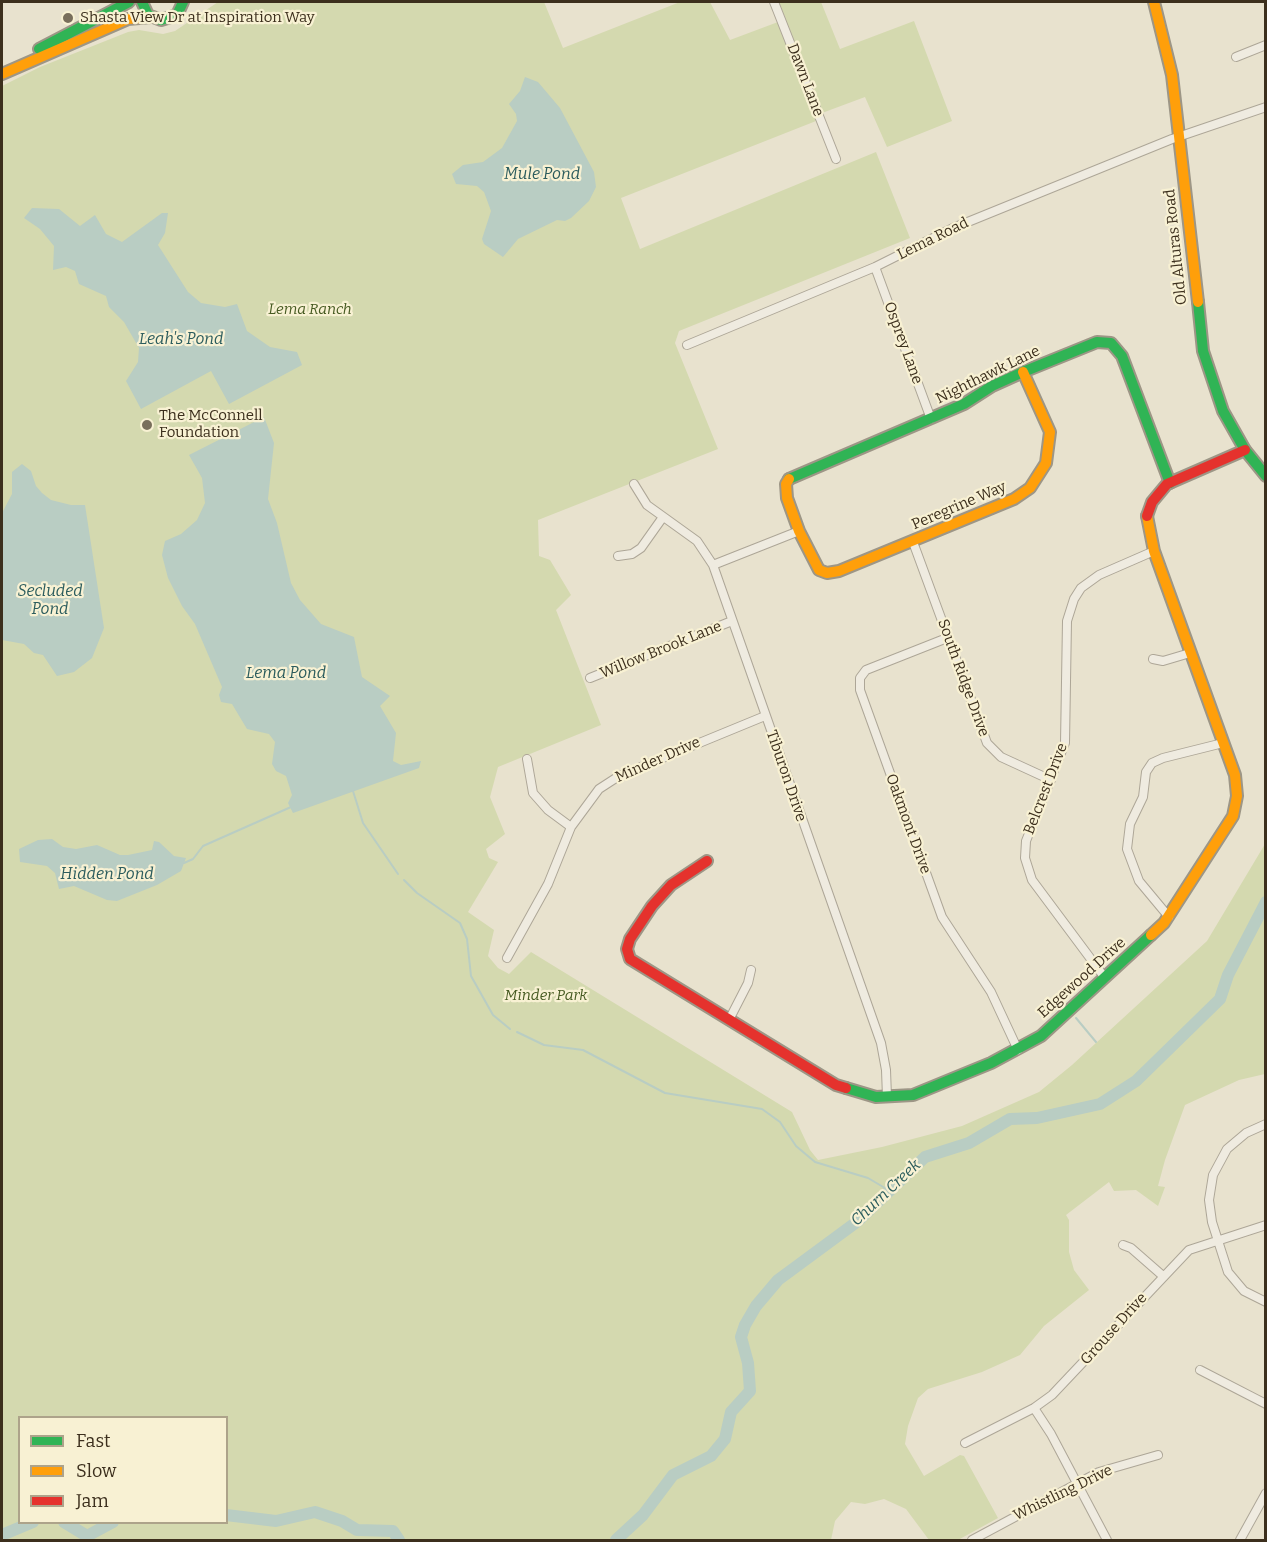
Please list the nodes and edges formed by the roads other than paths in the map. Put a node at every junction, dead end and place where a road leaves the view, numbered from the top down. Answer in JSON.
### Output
{"nodes":[{"id":1,"x":129,"y":2,"type":"edge"},
{"id":2,"x":142,"y":2,"type":"edge"},
{"id":3,"x":193,"y":2,"type":"edge"},
{"id":4,"x":774,"y":2,"type":"edge"},
{"id":5,"x":1154,"y":2,"type":"edge"},
{"id":6,"x":181,"y":7,"type":"edge"},
{"id":7,"x":151,"y":17,"type":"junction"},
{"id":8,"x":1266,"y":45,"type":"edge"},
{"id":9,"x":1236,"y":57,"type":"dead end"},
{"id":10,"x":2,"y":68,"type":"edge"},
{"id":11,"x":2,"y":74,"type":"edge"},
{"id":12,"x":1266,"y":107,"type":"edge"},
{"id":13,"x":1180,"y":137,"type":"junction"},
{"id":14,"x":836,"y":159,"type":"dead end"},
{"id":15,"x":875,"y":267,"type":"junction"},
{"id":16,"x":687,"y":345,"type":"dead end"},
{"id":17,"x":1023,"y":372,"type":"junction"},
{"id":18,"x":931,"y":418,"type":"junction"},
{"id":19,"x":1245,"y":450,"type":"junction"},
{"id":20,"x":1266,"y":476,"type":"edge"},
{"id":21,"x":1170,"y":483,"type":"junction"},
{"id":22,"x":634,"y":484,"type":"dead end"},
{"id":23,"x":663,"y":517,"type":"junction"},
{"id":24,"x":799,"y":531,"type":"junction"},
{"id":25,"x":913,"y":542,"type":"junction"},
{"id":26,"x":1154,"y":551,"type":"junction"},
{"id":27,"x":618,"y":556,"type":"dead end"},
{"id":28,"x":713,"y":565,"type":"junction"},
{"id":29,"x":732,"y":621,"type":"junction"},
{"id":30,"x":947,"y":638,"type":"junction"},
{"id":31,"x":1190,"y":654,"type":"junction"},
{"id":32,"x":1153,"y":659,"type":"dead end"},
{"id":33,"x":590,"y":678,"type":"dead end"},
{"id":34,"x":765,"y":716,"type":"junction"},
{"id":35,"x":1223,"y":742,"type":"junction"},
{"id":36,"x":527,"y":759,"type":"dead end"},
{"id":37,"x":1051,"y":780,"type":"junction"},
{"id":38,"x":570,"y":827,"type":"junction"},
{"id":39,"x":707,"y":861,"type":"dead end"},
{"id":40,"x":1169,"y":917,"type":"junction"},
{"id":41,"x":507,"y":958,"type":"dead end"},
{"id":42,"x":751,"y":970,"type":"dead end"},
{"id":43,"x":1105,"y":978,"type":"junction"},
{"id":44,"x":729,"y":1020,"type":"junction"},
{"id":45,"x":1018,"y":1050,"type":"junction"},
{"id":46,"x":887,"y":1097,"type":"junction"},
{"id":47,"x":1266,"y":1124,"type":"edge"},
{"id":48,"x":1266,"y":1225,"type":"edge"},
{"id":49,"x":1217,"y":1239,"type":"junction"},
{"id":50,"x":1123,"y":1245,"type":"dead end"},
{"id":51,"x":1162,"y":1276,"type":"junction"},
{"id":52,"x":1266,"y":1302,"type":"edge"},
{"id":53,"x":1200,"y":1370,"type":"dead end"},
{"id":54,"x":1266,"y":1404,"type":"edge"},
{"id":55,"x":1034,"y":1408,"type":"junction"},
{"id":56,"x":965,"y":1443,"type":"dead end"},
{"id":57,"x":1158,"y":1455,"type":"dead end"},
{"id":58,"x":1076,"y":1484,"type":"junction"},
{"id":59,"x":1266,"y":1493,"type":"edge"},
{"id":60,"x":972,"y":1540,"type":"edge"},
{"id":61,"x":1107,"y":1540,"type":"edge"},
{"id":62,"x":1240,"y":1540,"type":"edge"}],
"edges":[{"from":1,"to":10,"type":"street"},
{"from":2,"to":7,"type":"street"},
{"from":3,"to":6,"type":"street"},
{"from":4,"to":14,"type":"street","name":"Dawn Lane"},
{"from":5,"to":13,"type":"street","name":"Old Alturas Road"},
{"from":6,"to":7,"type":"street"},
{"from":7,"to":11,"type":"street"},
{"from":8,"to":9,"type":"street"},
{"from":12,"to":13,"type":"street","name":"Lema Road"},
{"from":13,"to":15,"type":"street","name":"Lema Road"},
{"from":13,"to":19,"type":"street","name":"Old Alturas Road"},
{"from":15,"to":16,"type":"street","name":"Lema Road"},
{"from":15,"to":18,"type":"street","name":"Osprey Lane"},
{"from":17,"to":18,"type":"street","name":"Nighthawk Lane"},
{"from":17,"to":21,"type":"street","name":"Nighthawk Lane"},
{"from":17,"to":25,"type":"street","name":"Peregrine Way"},
{"from":18,"to":24,"type":"street","name":"Nighthawk Lane"},
{"from":19,"to":20,"type":"street","name":"Old Alturas Road"},
{"from":19,"to":21,"type":"street","name":"Edgewood Drive"},
{"from":21,"to":26,"type":"street","name":"Edgewood Drive"},
{"from":22,"to":23,"type":"street","name":"Tiburon Drive"},
{"from":23,"to":27,"type":"street"},
{"from":23,"to":28,"type":"street","name":"Tiburon Drive"},
{"from":24,"to":25,"type":"street","name":"Peregrine Way"},
{"from":24,"to":28,"type":"street"},
{"from":25,"to":30,"type":"street","name":"South Ridge Drive"},
{"from":26,"to":31,"type":"street","name":"Edgewood Drive"},
{"from":26,"to":37,"type":"street","name":"Belcrest Drive"},
{"from":28,"to":29,"type":"street","name":"Tiburon Drive"},
{"from":29,"to":33,"type":"street","name":"Willow Brook Lane"},
{"from":29,"to":34,"type":"street","name":"Tiburon Drive"},
{"from":30,"to":37,"type":"street","name":"South Ridge Drive"},
{"from":30,"to":45,"type":"street","name":"Oakmont Drive"},
{"from":31,"to":32,"type":"street"},
{"from":31,"to":35,"type":"street","name":"Edgewood Drive"},
{"from":34,"to":38,"type":"street","name":"Minder Drive"},
{"from":34,"to":46,"type":"street","name":"Tiburon Drive"},
{"from":35,"to":40,"type":"street","name":"Edgewood Drive"},
{"from":35,"to":40,"type":"street"},
{"from":36,"to":38,"type":"street"},
{"from":37,"to":43,"type":"street","name":"Belcrest Drive"},
{"from":38,"to":41,"type":"street","name":"Minder Drive"},
{"from":39,"to":44,"type":"street","name":"Edgewood Drive"},
{"from":40,"to":43,"type":"street","name":"Edgewood Drive"},
{"from":42,"to":44,"type":"street"},
{"from":43,"to":45,"type":"street","name":"Edgewood Drive"},
{"from":44,"to":46,"type":"street","name":"Edgewood Drive"},
{"from":45,"to":46,"type":"street","name":"Edgewood Drive"},
{"from":47,"to":49,"type":"street"},
{"from":48,"to":49,"type":"street","name":"Grouse Drive"},
{"from":49,"to":51,"type":"street","name":"Grouse Drive"},
{"from":49,"to":52,"type":"street"},
{"from":50,"to":51,"type":"street"},
{"from":51,"to":55,"type":"street","name":"Grouse Drive"},
{"from":53,"to":54,"type":"street"},
{"from":55,"to":56,"type":"street","name":"Grouse Drive"},
{"from":55,"to":58,"type":"street"},
{"from":57,"to":58,"type":"street","name":"Whistling Drive"},
{"from":58,"to":60,"type":"street","name":"Whistling Drive"},
{"from":58,"to":61,"type":"street"},
{"from":59,"to":62,"type":"street"}]}
